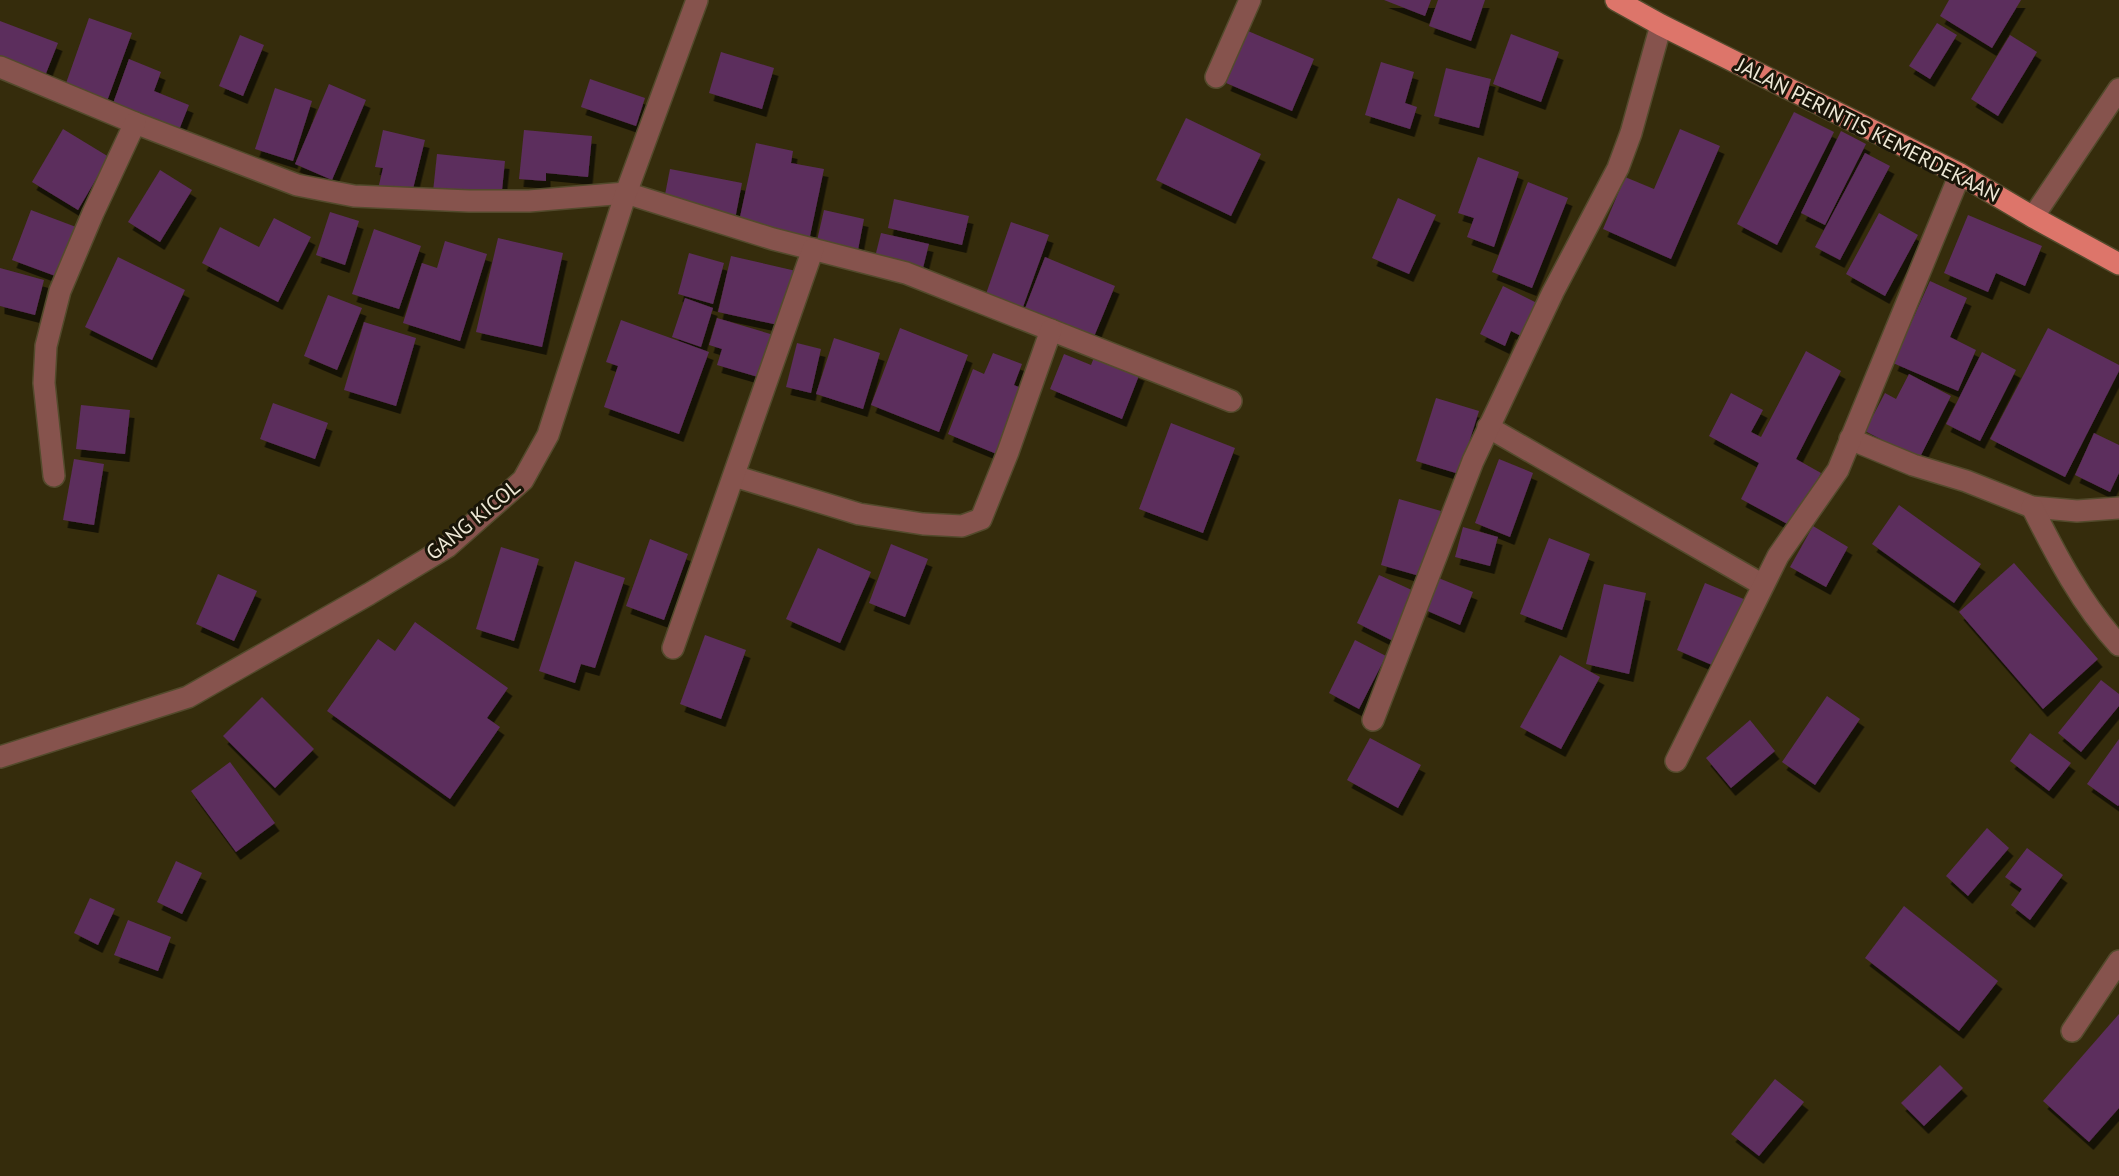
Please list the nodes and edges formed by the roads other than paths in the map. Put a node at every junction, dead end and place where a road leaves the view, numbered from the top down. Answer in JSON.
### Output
{"nodes":[{"id":1,"x":697,"y":0,"type":"edge"},
{"id":2,"x":1250,"y":0,"type":"edge"},
{"id":3,"x":1616,"y":0,"type":"edge"},
{"id":4,"x":1661,"y":25,"type":"junction"},
{"id":5,"x":0,"y":67,"type":"edge"},
{"id":6,"x":1216,"y":77,"type":"dead end"},
{"id":7,"x":2119,"y":89,"type":"edge"},
{"id":8,"x":135,"y":123,"type":"junction"},
{"id":9,"x":1960,"y":174,"type":"junction"},
{"id":10,"x":626,"y":193,"type":"junction"},
{"id":11,"x":2033,"y":217,"type":"junction"},
{"id":12,"x":813,"y":249,"type":"junction"},
{"id":13,"x":2119,"y":264,"type":"edge"},
{"id":14,"x":1051,"y":330,"type":"junction"},
{"id":15,"x":1231,"y":401,"type":"dead end"},
{"id":16,"x":1488,"y":427,"type":"junction"},
{"id":17,"x":1850,"y":439,"type":"junction"},
{"id":18,"x":54,"y":476,"type":"dead end"},
{"id":19,"x":734,"y":476,"type":"junction"},
{"id":20,"x":2032,"y":507,"type":"junction"},
{"id":21,"x":2119,"y":508,"type":"edge"},
{"id":22,"x":1763,"y":586,"type":"junction"},
{"id":23,"x":2119,"y":645,"type":"edge"},
{"id":24,"x":673,"y":648,"type":"dead end"},
{"id":25,"x":1373,"y":720,"type":"dead end"},
{"id":26,"x":0,"y":757,"type":"edge"},
{"id":27,"x":1676,"y":761,"type":"dead end"},
{"id":28,"x":2119,"y":961,"type":"edge"},
{"id":29,"x":2072,"y":1031,"type":"dead end"}],
"edges":[{"from":1,"to":10,"type":"street","name":"GANG KICOL"},
{"from":2,"to":6,"type":"street"},
{"from":3,"to":4,"type":"main road","name":"JALAN PERINTIS KEMERDEKAAN"},
{"from":4,"to":9,"type":"main road","name":"JALAN PERINTIS KEMERDEKAAN"},
{"from":4,"to":16,"type":"street"},
{"from":5,"to":8,"type":"street"},
{"from":7,"to":11,"type":"street"},
{"from":8,"to":10,"type":"street"},
{"from":8,"to":18,"type":"street"},
{"from":9,"to":11,"type":"main road","name":"JALAN PERINTIS KEMERDEKAAN"},
{"from":9,"to":17,"type":"street"},
{"from":10,"to":12,"type":"street"},
{"from":10,"to":26,"type":"street","name":"GANG KICOL"},
{"from":11,"to":13,"type":"main road","name":"JALAN PERINTIS KEMERDEKAAN"},
{"from":12,"to":14,"type":"street"},
{"from":12,"to":19,"type":"street"},
{"from":14,"to":15,"type":"street"},
{"from":14,"to":19,"type":"street"},
{"from":16,"to":22,"type":"street"},
{"from":16,"to":25,"type":"street"},
{"from":17,"to":20,"type":"street"},
{"from":17,"to":22,"type":"street"},
{"from":19,"to":24,"type":"street"},
{"from":20,"to":21,"type":"street"},
{"from":20,"to":23,"type":"street"},
{"from":22,"to":27,"type":"street"},
{"from":28,"to":29,"type":"street"}]}
